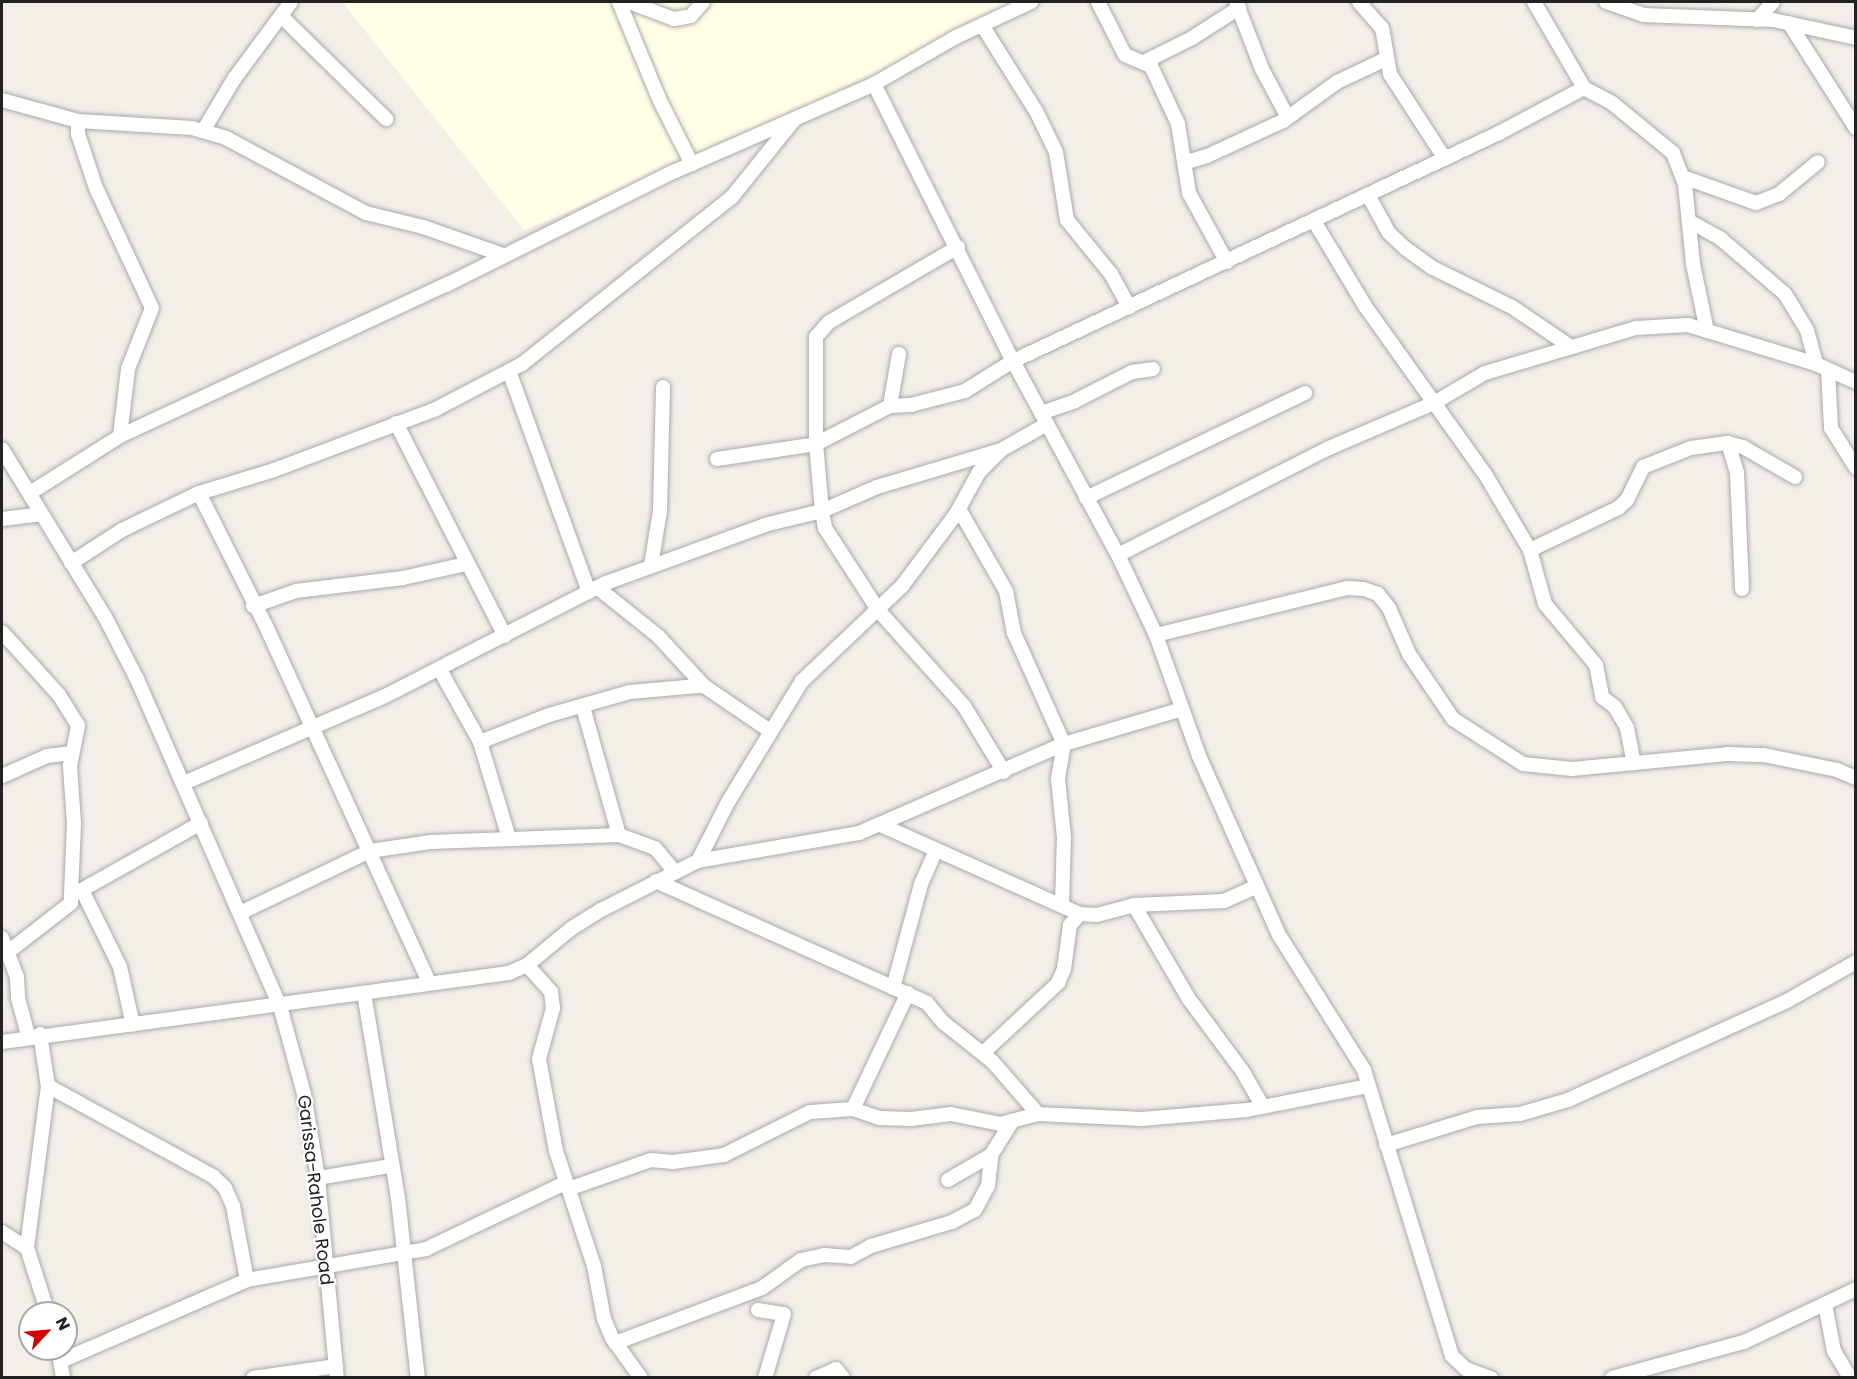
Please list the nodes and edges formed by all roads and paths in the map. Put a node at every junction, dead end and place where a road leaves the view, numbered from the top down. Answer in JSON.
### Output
{"nodes":[{"id":1,"x":291,"y":2,"type":"edge"},
{"id":2,"x":619,"y":2,"type":"edge"},
{"id":3,"x":629,"y":2,"type":"edge"},
{"id":4,"x":703,"y":2,"type":"edge"},
{"id":5,"x":1031,"y":2,"type":"edge"},
{"id":6,"x":1098,"y":2,"type":"edge"},
{"id":7,"x":1359,"y":2,"type":"edge"},
{"id":8,"x":1534,"y":2,"type":"edge"},
{"id":9,"x":1606,"y":2,"type":"edge"},
{"id":10,"x":1773,"y":2,"type":"edge"},
{"id":11,"x":1237,"y":5,"type":"edge"},
{"id":12,"x":282,"y":17,"type":"junction"},
{"id":13,"x":1757,"y":20,"type":"junction"},
{"id":14,"x":1789,"y":23,"type":"junction"},
{"id":15,"x":982,"y":25,"type":"junction"},
{"id":16,"x":1856,"y":38,"type":"edge"},
{"id":17,"x":1384,"y":60,"type":"junction"},
{"id":18,"x":1146,"y":61,"type":"junction"},
{"id":19,"x":874,"y":84,"type":"junction"},
{"id":20,"x":1584,"y":88,"type":"junction"},
{"id":21,"x":2,"y":100,"type":"edge"},
{"id":22,"x":796,"y":117,"type":"junction"},
{"id":23,"x":1288,"y":118,"type":"junction"},
{"id":24,"x":386,"y":119,"type":"dead end"},
{"id":25,"x":78,"y":121,"type":"junction"},
{"id":26,"x":1856,"y":128,"type":"edge"},
{"id":27,"x":203,"y":131,"type":"junction"},
{"id":28,"x":1445,"y":159,"type":"junction"},
{"id":29,"x":1184,"y":162,"type":"junction"},
{"id":30,"x":1818,"y":162,"type":"dead end"},
{"id":31,"x":692,"y":164,"type":"junction"},
{"id":32,"x":1683,"y":177,"type":"junction"},
{"id":33,"x":1368,"y":195,"type":"junction"},
{"id":34,"x":1314,"y":221,"type":"junction"},
{"id":35,"x":1689,"y":221,"type":"junction"},
{"id":36,"x":958,"y":247,"type":"junction"},
{"id":37,"x":503,"y":255,"type":"junction"},
{"id":38,"x":1227,"y":262,"type":"junction"},
{"id":39,"x":1129,"y":307,"type":"junction"},
{"id":40,"x":1707,"y":332,"type":"junction"},
{"id":41,"x":1571,"y":346,"type":"junction"},
{"id":42,"x":899,"y":354,"type":"dead end"},
{"id":43,"x":1013,"y":361,"type":"junction"},
{"id":44,"x":1822,"y":367,"type":"junction"},
{"id":45,"x":1153,"y":369,"type":"dead end"},
{"id":46,"x":509,"y":371,"type":"junction"},
{"id":47,"x":1856,"y":382,"type":"edge"},
{"id":48,"x":663,"y":387,"type":"dead end"},
{"id":49,"x":1305,"y":393,"type":"dead end"},
{"id":50,"x":1434,"y":403,"type":"junction"},
{"id":51,"x":890,"y":406,"type":"junction"},
{"id":52,"x":1044,"y":418,"type":"junction"},
{"id":53,"x":396,"y":423,"type":"junction"},
{"id":54,"x":120,"y":436,"type":"junction"},
{"id":55,"x":1728,"y":443,"type":"junction"},
{"id":56,"x":816,"y":444,"type":"junction"},
{"id":57,"x":2,"y":449,"type":"edge"},
{"id":58,"x":1001,"y":450,"type":"junction"},
{"id":59,"x":717,"y":459,"type":"dead end"},
{"id":60,"x":1856,"y":468,"type":"edge"},
{"id":61,"x":1795,"y":477,"type":"dead end"},
{"id":62,"x":30,"y":493,"type":"junction"},
{"id":63,"x":199,"y":493,"type":"junction"},
{"id":64,"x":1086,"y":498,"type":"junction"},
{"id":65,"x":959,"y":508,"type":"junction"},
{"id":66,"x":822,"y":511,"type":"junction"},
{"id":67,"x":41,"y":514,"type":"junction"},
{"id":68,"x":2,"y":519,"type":"edge"},
{"id":69,"x":1530,"y":550,"type":"junction"},
{"id":70,"x":1118,"y":555,"type":"junction"},
{"id":71,"x":71,"y":563,"type":"junction"},
{"id":72,"x":466,"y":564,"type":"junction"},
{"id":73,"x":651,"y":566,"type":"junction"},
{"id":74,"x":594,"y":590,"type":"junction"},
{"id":75,"x":1742,"y":590,"type":"dead end"},
{"id":76,"x":253,"y":606,"type":"junction"},
{"id":77,"x":879,"y":611,"type":"junction"},
{"id":78,"x":2,"y":632,"type":"edge"},
{"id":79,"x":1156,"y":635,"type":"junction"},
{"id":80,"x":505,"y":636,"type":"junction"},
{"id":81,"x":440,"y":669,"type":"junction"},
{"id":82,"x":704,"y":686,"type":"junction"},
{"id":83,"x":583,"y":707,"type":"junction"},
{"id":84,"x":1179,"y":710,"type":"junction"},
{"id":85,"x":310,"y":727,"type":"junction"},
{"id":86,"x":770,"y":731,"type":"junction"},
{"id":87,"x":480,"y":742,"type":"junction"},
{"id":88,"x":1064,"y":744,"type":"junction"},
{"id":89,"x":72,"y":753,"type":"junction"},
{"id":90,"x":1634,"y":763,"type":"junction"},
{"id":91,"x":1004,"y":772,"type":"junction"},
{"id":92,"x":2,"y":776,"type":"edge"},
{"id":93,"x":1856,"y":778,"type":"edge"},
{"id":94,"x":184,"y":783,"type":"junction"},
{"id":95,"x":201,"y":823,"type":"junction"},
{"id":96,"x":881,"y":825,"type":"junction"},
{"id":97,"x":619,"y":835,"type":"junction"},
{"id":98,"x":509,"y":838,"type":"junction"},
{"id":99,"x":936,"y":850,"type":"junction"},
{"id":100,"x":370,"y":851,"type":"junction"},
{"id":101,"x":698,"y":861,"type":"junction"},
{"id":102,"x":674,"y":871,"type":"junction"},
{"id":103,"x":656,"y":881,"type":"junction"},
{"id":104,"x":1256,"y":887,"type":"junction"},
{"id":105,"x":77,"y":894,"type":"junction"},
{"id":106,"x":1062,"y":903,"type":"junction"},
{"id":107,"x":1134,"y":905,"type":"junction"},
{"id":108,"x":240,"y":914,"type":"junction"},
{"id":109,"x":1080,"y":914,"type":"junction"},
{"id":110,"x":3,"y":943,"type":"edge"},
{"id":111,"x":1856,"y":962,"type":"edge"},
{"id":112,"x":527,"y":965,"type":"junction"},
{"id":113,"x":429,"y":983,"type":"junction"},
{"id":114,"x":893,"y":988,"type":"junction"},
{"id":115,"x":364,"y":993,"type":"junction"},
{"id":116,"x":908,"y":993,"type":"junction"},
{"id":117,"x":280,"y":1006,"type":"junction"},
{"id":118,"x":134,"y":1025,"type":"junction"},
{"id":119,"x":34,"y":1035,"type":"junction"},
{"id":120,"x":2,"y":1042,"type":"edge"},
{"id":121,"x":983,"y":1053,"type":"junction"},
{"id":122,"x":48,"y":1086,"type":"junction"},
{"id":123,"x":1368,"y":1086,"type":"junction"},
{"id":124,"x":1263,"y":1107,"type":"junction"},
{"id":125,"x":853,"y":1109,"type":"junction"},
{"id":126,"x":1038,"y":1114,"type":"junction"},
{"id":127,"x":1012,"y":1122,"type":"junction"},
{"id":128,"x":1386,"y":1145,"type":"junction"},
{"id":129,"x":991,"y":1155,"type":"junction"},
{"id":130,"x":390,"y":1166,"type":"junction"},
{"id":131,"x":318,"y":1178,"type":"junction"},
{"id":132,"x":948,"y":1180,"type":"dead end"},
{"id":133,"x":571,"y":1188,"type":"junction"},
{"id":134,"x":2,"y":1232,"type":"edge"},
{"id":135,"x":27,"y":1248,"type":"junction"},
{"id":136,"x":403,"y":1252,"type":"junction"},
{"id":137,"x":326,"y":1264,"type":"junction"},
{"id":138,"x":247,"y":1280,"type":"junction"},
{"id":139,"x":1856,"y":1289,"type":"edge"},
{"id":140,"x":44,"y":1301,"type":"edge"},
{"id":141,"x":1825,"y":1304,"type":"junction"},
{"id":142,"x":758,"y":1310,"type":"dead end"},
{"id":143,"x":615,"y":1343,"type":"junction"},
{"id":144,"x":78,"y":1347,"type":"edge"},
{"id":145,"x":60,"y":1361,"type":"edge"},
{"id":146,"x":337,"y":1372,"type":"edge"},
{"id":147,"x":63,"y":1377,"type":"edge"},
{"id":148,"x":253,"y":1377,"type":"edge"},
{"id":149,"x":418,"y":1377,"type":"edge"},
{"id":150,"x":640,"y":1377,"type":"edge"},
{"id":151,"x":765,"y":1377,"type":"edge"},
{"id":152,"x":816,"y":1377,"type":"edge"},
{"id":153,"x":843,"y":1377,"type":"edge"},
{"id":154,"x":1491,"y":1377,"type":"edge"},
{"id":155,"x":1612,"y":1377,"type":"edge"},
{"id":156,"x":1850,"y":1377,"type":"edge"}],
"edges":[{"from":1,"to":12,"type":"street"},
{"from":2,"to":31,"type":"street"},
{"from":3,"to":4,"type":"street"},
{"from":5,"to":15,"type":"street"},
{"from":6,"to":18,"type":"street"},
{"from":7,"to":17,"type":"street"},
{"from":8,"to":20,"type":"street"},
{"from":9,"to":13,"type":"street"},
{"from":10,"to":13,"type":"street"},
{"from":11,"to":18,"type":"street"},
{"from":11,"to":23,"type":"street"},
{"from":12,"to":24,"type":"street"},
{"from":12,"to":27,"type":"street"},
{"from":13,"to":14,"type":"street"},
{"from":14,"to":16,"type":"street"},
{"from":14,"to":26,"type":"street"},
{"from":15,"to":19,"type":"street"},
{"from":15,"to":39,"type":"street"},
{"from":17,"to":23,"type":"street"},
{"from":17,"to":28,"type":"street"},
{"from":18,"to":29,"type":"street"},
{"from":19,"to":22,"type":"street"},
{"from":19,"to":36,"type":"street"},
{"from":20,"to":28,"type":"street"},
{"from":20,"to":32,"type":"street"},
{"from":21,"to":25,"type":"street"},
{"from":22,"to":31,"type":"street"},
{"from":22,"to":46,"type":"street"},
{"from":23,"to":29,"type":"street"},
{"from":25,"to":27,"type":"street"},
{"from":25,"to":54,"type":"street"},
{"from":27,"to":37,"type":"street"},
{"from":28,"to":33,"type":"street"},
{"from":29,"to":38,"type":"street"},
{"from":30,"to":32,"type":"street"},
{"from":31,"to":37,"type":"street"},
{"from":32,"to":35,"type":"street"},
{"from":33,"to":34,"type":"street"},
{"from":33,"to":41,"type":"street"},
{"from":34,"to":38,"type":"street"},
{"from":34,"to":50,"type":"street"},
{"from":35,"to":40,"type":"street"},
{"from":35,"to":44,"type":"street"},
{"from":36,"to":43,"type":"street"},
{"from":36,"to":56,"type":"street"},
{"from":37,"to":54,"type":"street"},
{"from":38,"to":39,"type":"street"},
{"from":39,"to":43,"type":"street"},
{"from":40,"to":41,"type":"street"},
{"from":40,"to":44,"type":"street"},
{"from":41,"to":50,"type":"street"},
{"from":42,"to":51,"type":"street"},
{"from":43,"to":51,"type":"street"},
{"from":43,"to":52,"type":"street"},
{"from":44,"to":47,"type":"street"},
{"from":44,"to":60,"type":"street"},
{"from":45,"to":52,"type":"street"},
{"from":46,"to":53,"type":"street"},
{"from":46,"to":74,"type":"street"},
{"from":48,"to":73,"type":"street"},
{"from":49,"to":64,"type":"street"},
{"from":50,"to":69,"type":"street"},
{"from":50,"to":70,"type":"street"},
{"from":51,"to":56,"type":"street"},
{"from":52,"to":58,"type":"street"},
{"from":52,"to":64,"type":"street"},
{"from":53,"to":63,"type":"street"},
{"from":53,"to":72,"type":"street"},
{"from":54,"to":62,"type":"street"},
{"from":55,"to":61,"type":"street"},
{"from":55,"to":69,"type":"street"},
{"from":55,"to":75,"type":"street"},
{"from":56,"to":59,"type":"street"},
{"from":56,"to":66,"type":"street"},
{"from":57,"to":62,"type":"street","name":"Garissa-Rahole Road"},
{"from":58,"to":65,"type":"street"},
{"from":58,"to":66,"type":"street"},
{"from":62,"to":67,"type":"street","name":"Garissa-Rahole Road"},
{"from":63,"to":71,"type":"street"},
{"from":63,"to":76,"type":"street"},
{"from":64,"to":70,"type":"street"},
{"from":65,"to":77,"type":"street"},
{"from":65,"to":88,"type":"street"},
{"from":66,"to":73,"type":"street"},
{"from":66,"to":77,"type":"street"},
{"from":67,"to":68,"type":"street"},
{"from":67,"to":71,"type":"street","name":"Garissa-Rahole Road"},
{"from":69,"to":90,"type":"street"},
{"from":70,"to":79,"type":"street"},
{"from":71,"to":94,"type":"street","name":"Garissa-Rahole Road"},
{"from":72,"to":76,"type":"street"},
{"from":72,"to":80,"type":"street"},
{"from":73,"to":74,"type":"street"},
{"from":74,"to":80,"type":"street"},
{"from":74,"to":82,"type":"street"},
{"from":76,"to":85,"type":"street"},
{"from":77,"to":86,"type":"street"},
{"from":77,"to":91,"type":"street"},
{"from":78,"to":89,"type":"street"},
{"from":79,"to":84,"type":"street"},
{"from":79,"to":90,"type":"street"},
{"from":80,"to":81,"type":"street"},
{"from":81,"to":85,"type":"street"},
{"from":81,"to":87,"type":"street"},
{"from":82,"to":83,"type":"street"},
{"from":82,"to":86,"type":"street"},
{"from":83,"to":87,"type":"street"},
{"from":83,"to":97,"type":"street"},
{"from":84,"to":88,"type":"street"},
{"from":84,"to":104,"type":"street"},
{"from":85,"to":94,"type":"street"},
{"from":85,"to":100,"type":"street"},
{"from":86,"to":101,"type":"street"},
{"from":87,"to":98,"type":"street"},
{"from":88,"to":91,"type":"street"},
{"from":88,"to":106,"type":"street"},
{"from":89,"to":92,"type":"street"},
{"from":89,"to":105,"type":"street"},
{"from":90,"to":93,"type":"street"},
{"from":91,"to":96,"type":"street"},
{"from":94,"to":95,"type":"street","name":"Garissa-Rahole Road"},
{"from":95,"to":105,"type":"street"},
{"from":95,"to":108,"type":"street","name":"Garissa-Rahole Road"},
{"from":96,"to":99,"type":"street"},
{"from":96,"to":101,"type":"street"},
{"from":97,"to":98,"type":"street"},
{"from":97,"to":102,"type":"street"},
{"from":98,"to":100,"type":"street"},
{"from":99,"to":106,"type":"street"},
{"from":99,"to":114,"type":"street"},
{"from":100,"to":108,"type":"street"},
{"from":100,"to":113,"type":"street"},
{"from":101,"to":102,"type":"street"},
{"from":102,"to":103,"type":"street"},
{"from":103,"to":112,"type":"street"},
{"from":103,"to":114,"type":"street"},
{"from":104,"to":107,"type":"street"},
{"from":104,"to":123,"type":"street"},
{"from":105,"to":110,"type":"street"},
{"from":105,"to":118,"type":"street"},
{"from":106,"to":109,"type":"street"},
{"from":107,"to":109,"type":"street"},
{"from":107,"to":124,"type":"street"},
{"from":108,"to":117,"type":"street","name":"Garissa-Rahole Road"},
{"from":109,"to":121,"type":"street"},
{"from":110,"to":119,"type":"street"},
{"from":111,"to":128,"type":"street"},
{"from":112,"to":113,"type":"street"},
{"from":112,"to":133,"type":"street"},
{"from":113,"to":115,"type":"street"},
{"from":114,"to":116,"type":"street"},
{"from":115,"to":117,"type":"street"},
{"from":115,"to":130,"type":"street"},
{"from":116,"to":121,"type":"street"},
{"from":116,"to":125,"type":"street"},
{"from":117,"to":118,"type":"street"},
{"from":117,"to":131,"type":"street","name":"Garissa-Rahole Road"},
{"from":118,"to":119,"type":"street"},
{"from":119,"to":120,"type":"street"},
{"from":119,"to":122,"type":"street"},
{"from":121,"to":126,"type":"street"},
{"from":122,"to":135,"type":"street"},
{"from":122,"to":138,"type":"street"},
{"from":123,"to":124,"type":"street"},
{"from":123,"to":128,"type":"street"},
{"from":124,"to":126,"type":"street"},
{"from":125,"to":127,"type":"street"},
{"from":125,"to":133,"type":"street"},
{"from":126,"to":127,"type":"street"},
{"from":127,"to":129,"type":"street"},
{"from":128,"to":154,"type":"street"},
{"from":129,"to":132,"type":"street"},
{"from":129,"to":143,"type":"street"},
{"from":130,"to":131,"type":"street"},
{"from":130,"to":136,"type":"street"},
{"from":131,"to":137,"type":"street","name":"Garissa-Rahole Road"},
{"from":133,"to":136,"type":"street"},
{"from":133,"to":143,"type":"street"},
{"from":134,"to":135,"type":"street"},
{"from":135,"to":140,"type":"street"},
{"from":136,"to":137,"type":"street"},
{"from":136,"to":149,"type":"street"},
{"from":137,"to":138,"type":"street"},
{"from":137,"to":146,"type":"street","name":"Garissa-Rahole Road"},
{"from":138,"to":144,"type":"street"},
{"from":139,"to":141,"type":"street"},
{"from":141,"to":155,"type":"street"},
{"from":141,"to":156,"type":"street"},
{"from":142,"to":151,"type":"street"},
{"from":143,"to":150,"type":"street"},
{"from":145,"to":147,"type":"street"},
{"from":146,"to":148,"type":"street"},
{"from":152,"to":153,"type":"street"}]}
